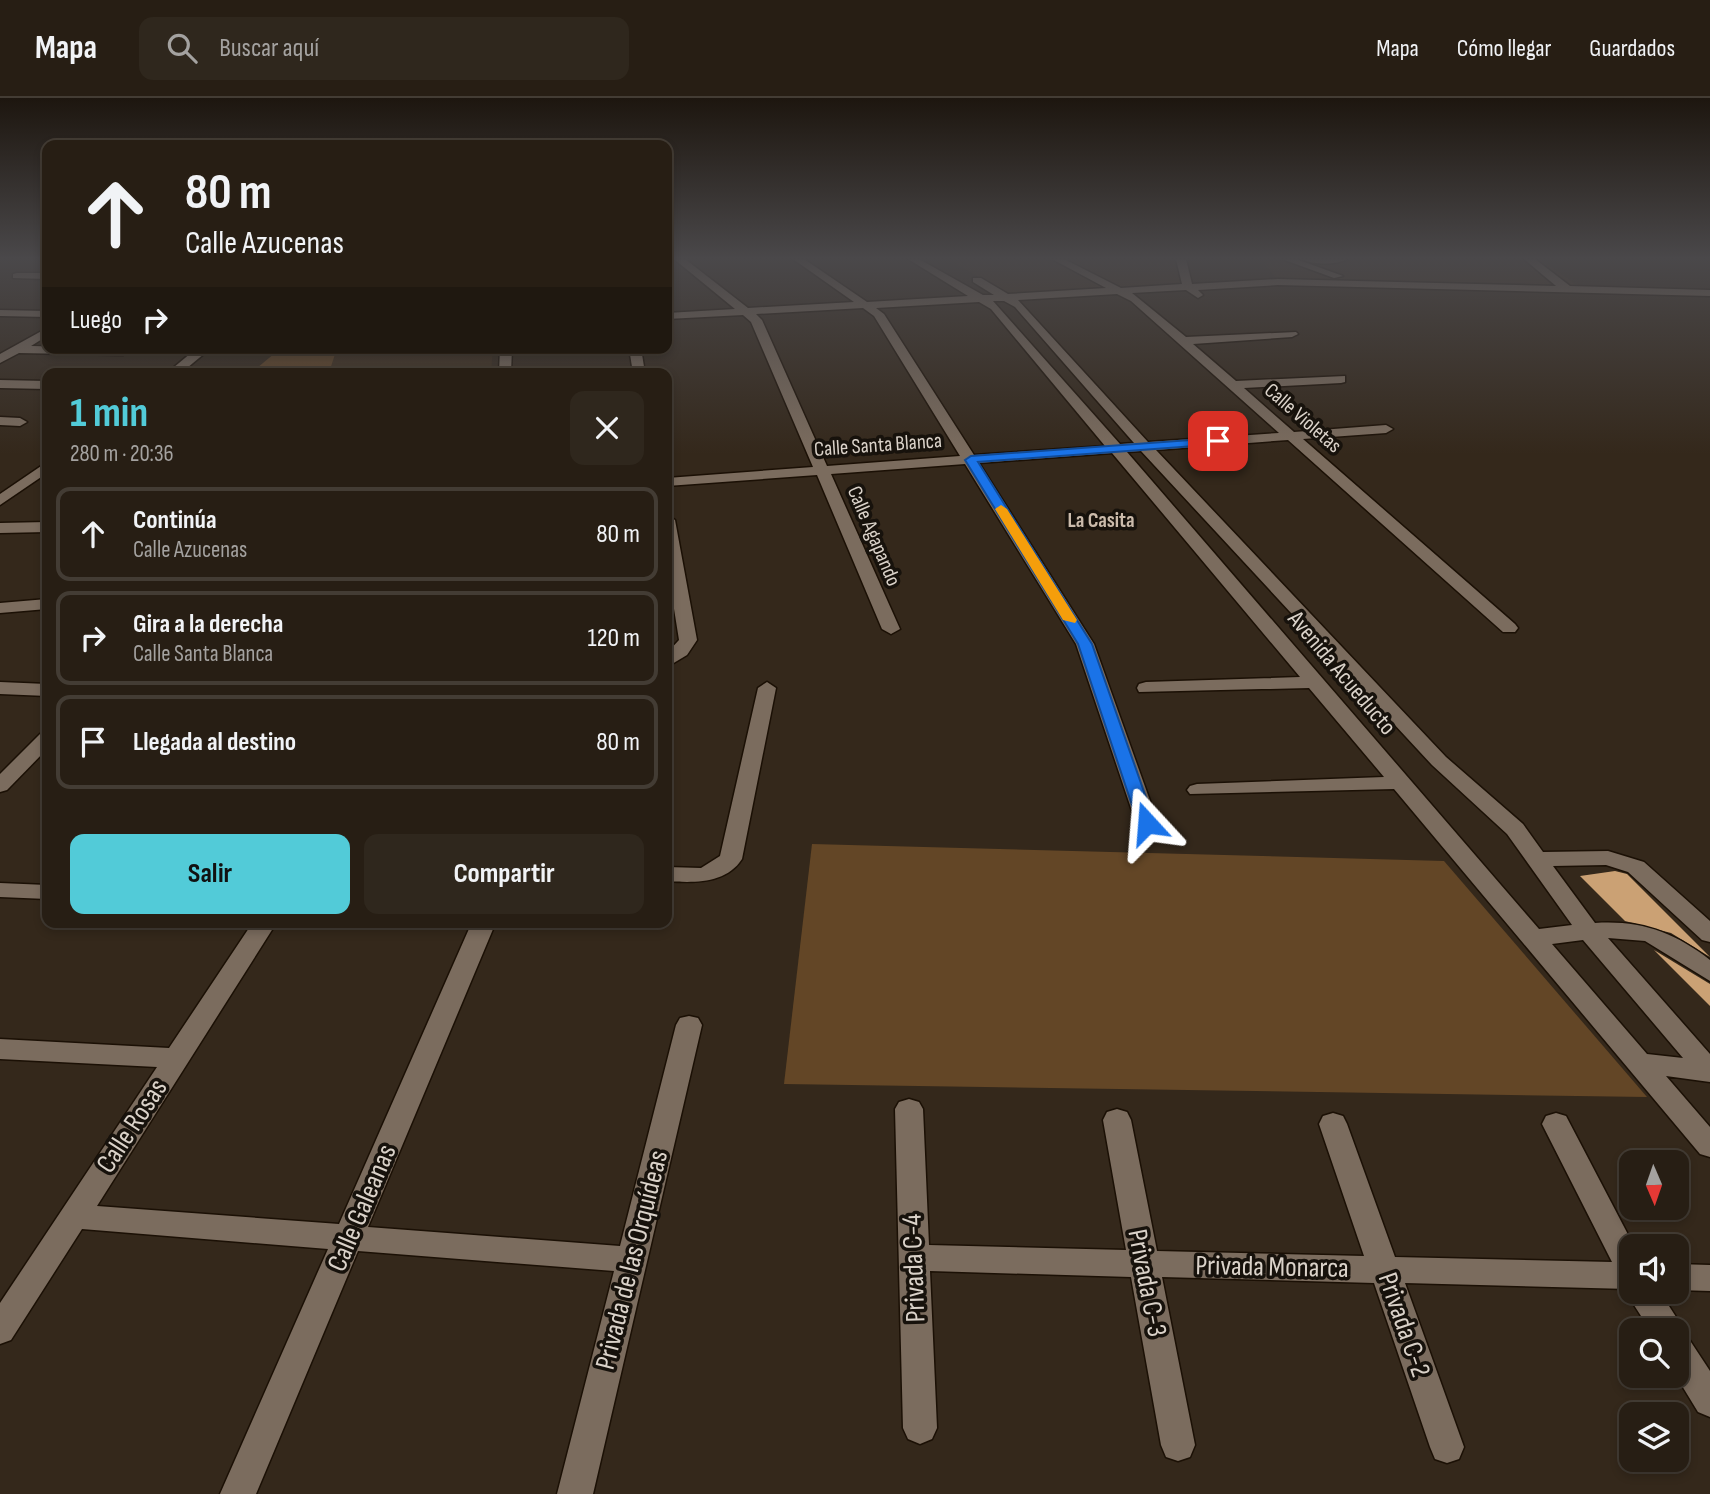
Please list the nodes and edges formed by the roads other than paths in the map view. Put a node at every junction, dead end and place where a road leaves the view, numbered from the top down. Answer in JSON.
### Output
{"nodes":[{"id":1,"x":757,"y":324,"type":"edge"},
{"id":2,"x":884,"y":324,"type":"edge"},
{"id":3,"x":1019,"y":324,"type":"edge"},
{"id":4,"x":1024,"y":324,"type":"edge"},
{"id":5,"x":1163,"y":324,"type":"edge"},
{"id":6,"x":42,"y":334,"type":"edge"},
{"id":7,"x":1292,"y":334,"type":"dead end"},
{"id":8,"x":1183,"y":341,"type":"junction"},
{"id":9,"x":17,"y":349,"type":"junction"},
{"id":10,"x":42,"y":349,"type":"edge"},
{"id":11,"x":197,"y":354,"type":"edge"},
{"id":12,"x":0,"y":359,"type":"edge"},
{"id":13,"x":179,"y":368,"type":"edge"},
{"id":14,"x":1342,"y":379,"type":"dead end"},
{"id":15,"x":0,"y":384,"type":"edge"},
{"id":16,"x":42,"y":385,"type":"edge"},
{"id":17,"x":1233,"y":385,"type":"junction"},
{"id":18,"x":0,"y":421,"type":"edge"},
{"id":19,"x":20,"y":422,"type":"dead end"},
{"id":20,"x":1386,"y":429,"type":"dead end"},
{"id":21,"x":1291,"y":436,"type":"junction"},
{"id":22,"x":1145,"y":447,"type":"junction"},
{"id":23,"x":1115,"y":449,"type":"junction"},
{"id":24,"x":971,"y":460,"type":"junction"},
{"id":25,"x":42,"y":470,"type":"edge"},
{"id":26,"x":823,"y":470,"type":"junction"},
{"id":27,"x":672,"y":482,"type":"edge"},
{"id":28,"x":0,"y":501,"type":"edge"},
{"id":29,"x":42,"y":527,"type":"edge"},
{"id":30,"x":0,"y":528,"type":"edge"},
{"id":31,"x":672,"y":549,"type":"edge"},
{"id":32,"x":42,"y":604,"type":"edge"},
{"id":33,"x":0,"y":608,"type":"edge"},
{"id":34,"x":1509,"y":628,"type":"dead end"},
{"id":35,"x":891,"y":629,"type":"dead end"},
{"id":36,"x":672,"y":658,"type":"edge"},
{"id":37,"x":1315,"y":682,"type":"junction"},
{"id":38,"x":0,"y":688,"type":"edge"},
{"id":39,"x":767,"y":688,"type":"dead end"},
{"id":40,"x":1146,"y":688,"type":"dead end"},
{"id":41,"x":42,"y":690,"type":"edge"},
{"id":42,"x":42,"y":743,"type":"edge"},
{"id":43,"x":1401,"y":783,"type":"junction"},
{"id":44,"x":0,"y":786,"type":"edge"},
{"id":45,"x":1196,"y":790,"type":"dead end"},
{"id":46,"x":1147,"y":823,"type":"dead end"},
{"id":47,"x":1537,"y":859,"type":"junction"},
{"id":48,"x":672,"y":874,"type":"edge"},
{"id":49,"x":0,"y":890,"type":"edge"},
{"id":50,"x":42,"y":892,"type":"edge"},
{"id":51,"x":261,"y":928,"type":"edge"},
{"id":52,"x":481,"y":928,"type":"edge"},
{"id":53,"x":1589,"y":932,"type":"junction"},
{"id":54,"x":1710,"y":934,"type":"edge"},
{"id":55,"x":1534,"y":937,"type":"junction"},
{"id":56,"x":1710,"y":973,"type":"edge"},
{"id":57,"x":689,"y":1025,"type":"dead end"},
{"id":58,"x":0,"y":1049,"type":"edge"},
{"id":59,"x":177,"y":1058,"type":"junction"},
{"id":60,"x":1640,"y":1063,"type":"junction"},
{"id":61,"x":1710,"y":1071,"type":"edge"},
{"id":62,"x":909,"y":1109,"type":"dead end"},
{"id":63,"x":1117,"y":1121,"type":"dead end"},
{"id":64,"x":1556,"y":1124,"type":"dead end"},
{"id":65,"x":1333,"y":1125,"type":"dead end"},
{"id":66,"x":1710,"y":1146,"type":"edge"},
{"id":67,"x":73,"y":1216,"type":"junction"},
{"id":68,"x":350,"y":1235,"type":"junction"},
{"id":69,"x":1619,"y":1247,"type":"edge"},
{"id":70,"x":914,"y":1258,"type":"junction"},
{"id":71,"x":632,"y":1260,"type":"junction"},
{"id":72,"x":1144,"y":1264,"type":"junction"},
{"id":73,"x":1385,"y":1270,"type":"junction"},
{"id":74,"x":1619,"y":1276,"type":"edge"},
{"id":75,"x":1689,"y":1277,"type":"edge"},
{"id":76,"x":1710,"y":1278,"type":"edge"},
{"id":77,"x":0,"y":1330,"type":"edge"},
{"id":78,"x":1689,"y":1367,"type":"edge"},
{"id":79,"x":1710,"y":1401,"type":"edge"},
{"id":80,"x":920,"y":1428,"type":"dead end"},
{"id":81,"x":1178,"y":1445,"type":"dead end"},
{"id":82,"x":1447,"y":1447,"type":"dead end"},
{"id":83,"x":238,"y":1494,"type":"edge"},
{"id":84,"x":575,"y":1494,"type":"edge"}],
"edges":[{"from":1,"to":26,"type":"street","name":"Calle Agapando"},
{"from":2,"to":24,"type":"street"},
{"from":3,"to":23,"type":"street","name":"Avenida Acueducto"},
{"from":4,"to":22,"type":"street","name":"Avenida Acueducto"},
{"from":5,"to":8,"type":"street","name":"Calle Violetas"},
{"from":6,"to":9,"type":"street"},
{"from":7,"to":8,"type":"street"},
{"from":8,"to":17,"type":"street","name":"Calle Violetas"},
{"from":9,"to":10,"type":"street"},
{"from":9,"to":12,"type":"street"},
{"from":11,"to":13,"type":"street"},
{"from":14,"to":17,"type":"street"},
{"from":15,"to":16,"type":"street"},
{"from":17,"to":21,"type":"street","name":"Calle Violetas"},
{"from":18,"to":19,"type":"street"},
{"from":20,"to":21,"type":"street","name":"Calle Santa Blanca"},
{"from":21,"to":22,"type":"street","name":"Calle Santa Blanca"},
{"from":21,"to":34,"type":"street","name":"Calle Violetas"},
{"from":22,"to":23,"type":"street","name":"Calle Santa Blanca"},
{"from":22,"to":47,"type":"street","name":"Avenida Acueducto"},
{"from":23,"to":24,"type":"street","name":"Calle Santa Blanca"},
{"from":23,"to":37,"type":"street","name":"Avenida Acueducto"},
{"from":24,"to":26,"type":"street","name":"Calle Santa Blanca"},
{"from":24,"to":46,"type":"street"},
{"from":25,"to":28,"type":"street"},
{"from":26,"to":27,"type":"street","name":"Calle Santa Blanca"},
{"from":26,"to":35,"type":"street","name":"Calle Agapando"},
{"from":29,"to":30,"type":"street"},
{"from":31,"to":36,"type":"street"},
{"from":32,"to":33,"type":"street"},
{"from":37,"to":40,"type":"street"},
{"from":37,"to":43,"type":"street","name":"Avenida Acueducto"},
{"from":38,"to":41,"type":"street"},
{"from":39,"to":48,"type":"street"},
{"from":42,"to":44,"type":"street"},
{"from":43,"to":45,"type":"street"},
{"from":43,"to":55,"type":"street","name":"Avenida Acueducto"},
{"from":47,"to":53,"type":"street","name":"Avenida Acueducto"},
{"from":47,"to":54,"type":"street"},
{"from":49,"to":50,"type":"street"},
{"from":51,"to":59,"type":"street","name":"Calle Rosas"},
{"from":52,"to":68,"type":"street","name":"Calle Galeanas"},
{"from":53,"to":55,"type":"street"},
{"from":53,"to":56,"type":"street"},
{"from":53,"to":61,"type":"street","name":"Avenida Acueducto"},
{"from":55,"to":60,"type":"street","name":"Avenida Acueducto"},
{"from":57,"to":71,"type":"street","name":"Privada de las Orquídeas"},
{"from":58,"to":59,"type":"street"},
{"from":59,"to":67,"type":"street","name":"Calle Rosas"},
{"from":60,"to":61,"type":"street"},
{"from":60,"to":66,"type":"street","name":"Avenida Acueducto"},
{"from":62,"to":70,"type":"street","name":"Privada C-4"},
{"from":63,"to":72,"type":"street","name":"Privada C-3"},
{"from":64,"to":69,"type":"street"},
{"from":65,"to":73,"type":"street","name":"Privada C-2"},
{"from":67,"to":68,"type":"street"},
{"from":67,"to":77,"type":"street","name":"Calle Rosas"},
{"from":68,"to":71,"type":"street"},
{"from":68,"to":83,"type":"street","name":"Calle Galeanas"},
{"from":70,"to":72,"type":"street","name":"Privada Monarca"},
{"from":70,"to":80,"type":"street","name":"Privada C-4"},
{"from":71,"to":84,"type":"street","name":"Privada de las Orquídeas"},
{"from":72,"to":73,"type":"street","name":"Privada Monarca"},
{"from":72,"to":81,"type":"street","name":"Privada C-3"},
{"from":73,"to":74,"type":"street","name":"Privada Monarca"},
{"from":73,"to":82,"type":"street","name":"Privada C-2"},
{"from":75,"to":76,"type":"street"},
{"from":78,"to":79,"type":"street"}]}
